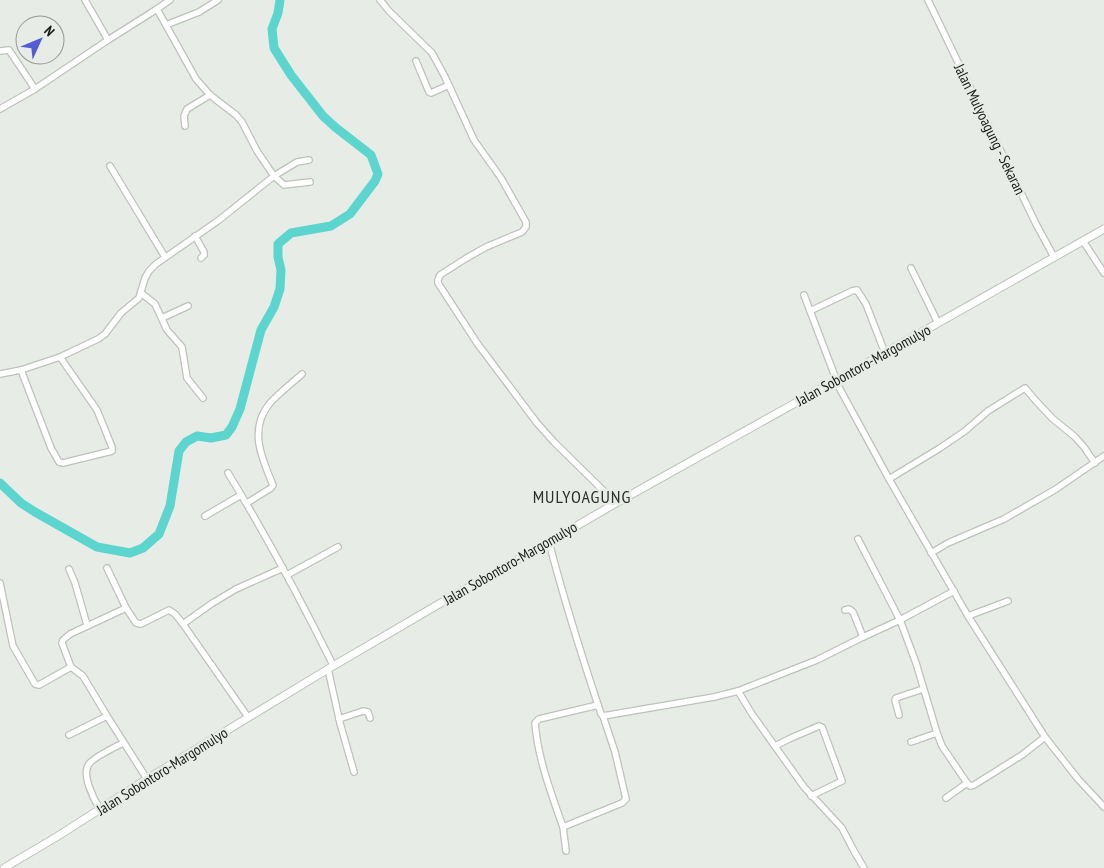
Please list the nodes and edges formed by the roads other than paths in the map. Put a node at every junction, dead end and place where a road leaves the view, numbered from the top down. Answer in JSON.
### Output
{"nodes":[{"id":1,"x":84,"y":0,"type":"edge"},
{"id":2,"x":170,"y":0,"type":"edge"},
{"id":3,"x":218,"y":0,"type":"edge"},
{"id":4,"x":380,"y":0,"type":"edge"},
{"id":5,"x":928,"y":0,"type":"edge"},
{"id":6,"x":157,"y":9,"type":"junction"},
{"id":7,"x":166,"y":25,"type":"junction"},
{"id":8,"x":108,"y":40,"type":"junction"},
{"id":9,"x":0,"y":51,"type":"edge"},
{"id":10,"x":416,"y":60,"type":"dead end"},
{"id":11,"x":448,"y":84,"type":"junction"},
{"id":12,"x":35,"y":89,"type":"junction"},
{"id":13,"x":210,"y":96,"type":"junction"},
{"id":14,"x":0,"y":109,"type":"edge"},
{"id":15,"x":185,"y":126,"type":"dead end"},
{"id":16,"x":309,"y":160,"type":"dead end"},
{"id":17,"x":110,"y":166,"type":"dead end"},
{"id":18,"x":274,"y":176,"type":"junction"},
{"id":19,"x":310,"y":182,"type":"dead end"},
{"id":20,"x":1104,"y":229,"type":"edge"},
{"id":21,"x":195,"y":236,"type":"junction"},
{"id":22,"x":1083,"y":241,"type":"junction"},
{"id":23,"x":166,"y":257,"type":"junction"},
{"id":24,"x":1054,"y":257,"type":"junction"},
{"id":25,"x":201,"y":258,"type":"dead end"},
{"id":26,"x":911,"y":268,"type":"dead end"},
{"id":27,"x":1104,"y":273,"type":"edge"},
{"id":28,"x":141,"y":293,"type":"junction"},
{"id":29,"x":804,"y":295,"type":"dead end"},
{"id":30,"x":188,"y":306,"type":"dead end"},
{"id":31,"x":810,"y":311,"type":"junction"},
{"id":32,"x":162,"y":318,"type":"junction"},
{"id":33,"x":938,"y":323,"type":"junction"},
{"id":34,"x":885,"y":353,"type":"junction"},
{"id":35,"x":60,"y":357,"type":"junction"},
{"id":36,"x":21,"y":370,"type":"junction"},
{"id":37,"x":0,"y":374,"type":"edge"},
{"id":38,"x":302,"y":374,"type":"dead end"},
{"id":39,"x":835,"y":380,"type":"junction"},
{"id":40,"x":203,"y":398,"type":"dead end"},
{"id":41,"x":1104,"y":456,"type":"edge"},
{"id":42,"x":1095,"y":463,"type":"junction"},
{"id":43,"x":228,"y":473,"type":"dead end"},
{"id":44,"x":889,"y":479,"type":"junction"},
{"id":45,"x":241,"y":494,"type":"junction"},
{"id":46,"x":247,"y":503,"type":"junction"},
{"id":47,"x":616,"y":503,"type":"junction"},
{"id":48,"x":204,"y":516,"type":"dead end"},
{"id":49,"x":858,"y":539,"type":"dead end"},
{"id":50,"x":549,"y":542,"type":"junction"},
{"id":51,"x":338,"y":547,"type":"dead end"},
{"id":52,"x":931,"y":553,"type":"junction"},
{"id":53,"x":107,"y":568,"type":"dead end"},
{"id":54,"x":283,"y":568,"type":"junction"},
{"id":55,"x":70,"y":569,"type":"dead end"},
{"id":56,"x":287,"y":575,"type":"junction"},
{"id":57,"x":0,"y":583,"type":"edge"},
{"id":58,"x":954,"y":591,"type":"junction"},
{"id":59,"x":1008,"y":602,"type":"dead end"},
{"id":60,"x":126,"y":608,"type":"junction"},
{"id":61,"x":845,"y":610,"type":"dead end"},
{"id":62,"x":968,"y":616,"type":"junction"},
{"id":63,"x":900,"y":620,"type":"junction"},
{"id":64,"x":183,"y":624,"type":"junction"},
{"id":65,"x":87,"y":626,"type":"junction"},
{"id":66,"x":863,"y":636,"type":"junction"},
{"id":67,"x":71,"y":667,"type":"junction"},
{"id":68,"x":330,"y":667,"type":"junction"},
{"id":69,"x":923,"y":689,"type":"junction"},
{"id":70,"x":738,"y":691,"type":"junction"},
{"id":71,"x":598,"y":705,"type":"junction"},
{"id":72,"x":899,"y":715,"type":"dead end"},
{"id":73,"x":107,"y":716,"type":"junction"},
{"id":74,"x":603,"y":716,"type":"junction"},
{"id":75,"x":248,"y":717,"type":"junction"},
{"id":76,"x":370,"y":718,"type":"dead end"},
{"id":77,"x":339,"y":719,"type":"junction"},
{"id":78,"x":936,"y":733,"type":"junction"},
{"id":79,"x":69,"y":735,"type":"dead end"},
{"id":80,"x":1045,"y":737,"type":"junction"},
{"id":81,"x":124,"y":742,"type":"junction"},
{"id":82,"x":911,"y":742,"type":"dead end"},
{"id":83,"x":775,"y":746,"type":"junction"},
{"id":84,"x":354,"y":772,"type":"dead end"},
{"id":85,"x":147,"y":779,"type":"junction"},
{"id":86,"x":966,"y":784,"type":"junction"},
{"id":87,"x":811,"y":796,"type":"junction"},
{"id":88,"x":946,"y":798,"type":"dead end"},
{"id":89,"x":1104,"y":807,"type":"edge"},
{"id":90,"x":100,"y":810,"type":"junction"},
{"id":91,"x":563,"y":827,"type":"junction"},
{"id":92,"x":566,"y":851,"type":"dead end"},
{"id":93,"x":4,"y":868,"type":"edge"},
{"id":94,"x":864,"y":868,"type":"edge"}],
"edges":[{"from":1,"to":8,"type":"street"},
{"from":2,"to":6,"type":"street"},
{"from":3,"to":7,"type":"street"},
{"from":4,"to":11,"type":"street"},
{"from":5,"to":24,"type":"street","name":"Jalan Mulyoagung - Sekaran"},
{"from":6,"to":7,"type":"street"},
{"from":6,"to":8,"type":"street"},
{"from":7,"to":13,"type":"street"},
{"from":8,"to":12,"type":"street"},
{"from":9,"to":12,"type":"street"},
{"from":10,"to":11,"type":"street"},
{"from":11,"to":47,"type":"street"},
{"from":12,"to":14,"type":"street"},
{"from":13,"to":15,"type":"street"},
{"from":13,"to":18,"type":"street"},
{"from":16,"to":18,"type":"street"},
{"from":17,"to":23,"type":"street"},
{"from":18,"to":19,"type":"street"},
{"from":18,"to":21,"type":"street"},
{"from":20,"to":22,"type":"street","name":"Jalan Sobontoro-Margomulyo"},
{"from":21,"to":23,"type":"street"},
{"from":21,"to":25,"type":"street"},
{"from":22,"to":24,"type":"street","name":"Jalan Sobontoro-Margomulyo"},
{"from":22,"to":27,"type":"street"},
{"from":23,"to":28,"type":"street"},
{"from":24,"to":33,"type":"street","name":"Jalan Sobontoro-Margomulyo"},
{"from":26,"to":33,"type":"street"},
{"from":28,"to":32,"type":"street"},
{"from":28,"to":35,"type":"street"},
{"from":29,"to":31,"type":"street"},
{"from":30,"to":32,"type":"street"},
{"from":31,"to":34,"type":"street"},
{"from":31,"to":39,"type":"street"},
{"from":32,"to":40,"type":"street"},
{"from":33,"to":34,"type":"street","name":"Jalan Sobontoro-Margomulyo"},
{"from":34,"to":39,"type":"street","name":"Jalan Sobontoro-Margomulyo"},
{"from":35,"to":36,"type":"street"},
{"from":35,"to":36,"type":"street"},
{"from":36,"to":37,"type":"street"},
{"from":38,"to":46,"type":"street"},
{"from":39,"to":44,"type":"street"},
{"from":39,"to":47,"type":"street","name":"Jalan Sobontoro-Margomulyo"},
{"from":41,"to":42,"type":"street"},
{"from":42,"to":44,"type":"street"},
{"from":42,"to":52,"type":"street"},
{"from":43,"to":45,"type":"street"},
{"from":44,"to":52,"type":"street"},
{"from":45,"to":46,"type":"street"},
{"from":45,"to":48,"type":"street"},
{"from":46,"to":54,"type":"street"},
{"from":47,"to":50,"type":"street","name":"Jalan Sobontoro-Margomulyo"},
{"from":49,"to":63,"type":"street"},
{"from":50,"to":68,"type":"street","name":"Jalan Sobontoro-Margomulyo"},
{"from":50,"to":71,"type":"street"},
{"from":51,"to":56,"type":"street"},
{"from":52,"to":58,"type":"street"},
{"from":53,"to":60,"type":"street"},
{"from":54,"to":56,"type":"street"},
{"from":54,"to":64,"type":"street"},
{"from":55,"to":65,"type":"street"},
{"from":56,"to":68,"type":"street"},
{"from":57,"to":67,"type":"street"},
{"from":58,"to":62,"type":"street"},
{"from":58,"to":63,"type":"street"},
{"from":59,"to":62,"type":"street"},
{"from":60,"to":64,"type":"street"},
{"from":60,"to":65,"type":"street"},
{"from":61,"to":66,"type":"street"},
{"from":62,"to":80,"type":"street"},
{"from":63,"to":66,"type":"street"},
{"from":63,"to":69,"type":"street"},
{"from":64,"to":75,"type":"street"},
{"from":65,"to":67,"type":"street"},
{"from":66,"to":70,"type":"street"},
{"from":67,"to":73,"type":"street"},
{"from":68,"to":75,"type":"street","name":"Jalan Sobontoro-Margomulyo"},
{"from":68,"to":77,"type":"street"},
{"from":69,"to":72,"type":"street"},
{"from":69,"to":78,"type":"street"},
{"from":70,"to":74,"type":"street"},
{"from":70,"to":83,"type":"street"},
{"from":71,"to":74,"type":"street"},
{"from":71,"to":91,"type":"street"},
{"from":73,"to":79,"type":"street"},
{"from":73,"to":81,"type":"street"},
{"from":74,"to":91,"type":"street"},
{"from":75,"to":85,"type":"street","name":"Jalan Sobontoro-Margomulyo"},
{"from":76,"to":77,"type":"street"},
{"from":77,"to":84,"type":"street"},
{"from":78,"to":82,"type":"street"},
{"from":78,"to":86,"type":"street"},
{"from":80,"to":86,"type":"street"},
{"from":80,"to":89,"type":"street"},
{"from":81,"to":85,"type":"street"},
{"from":81,"to":90,"type":"street"},
{"from":83,"to":87,"type":"street"},
{"from":83,"to":87,"type":"street"},
{"from":85,"to":90,"type":"street","name":"Jalan Sobontoro-Margomulyo"},
{"from":86,"to":88,"type":"street"},
{"from":87,"to":94,"type":"street"},
{"from":90,"to":93,"type":"street","name":"Jalan Sobontoro-Margomulyo"},
{"from":91,"to":92,"type":"street"}]}
